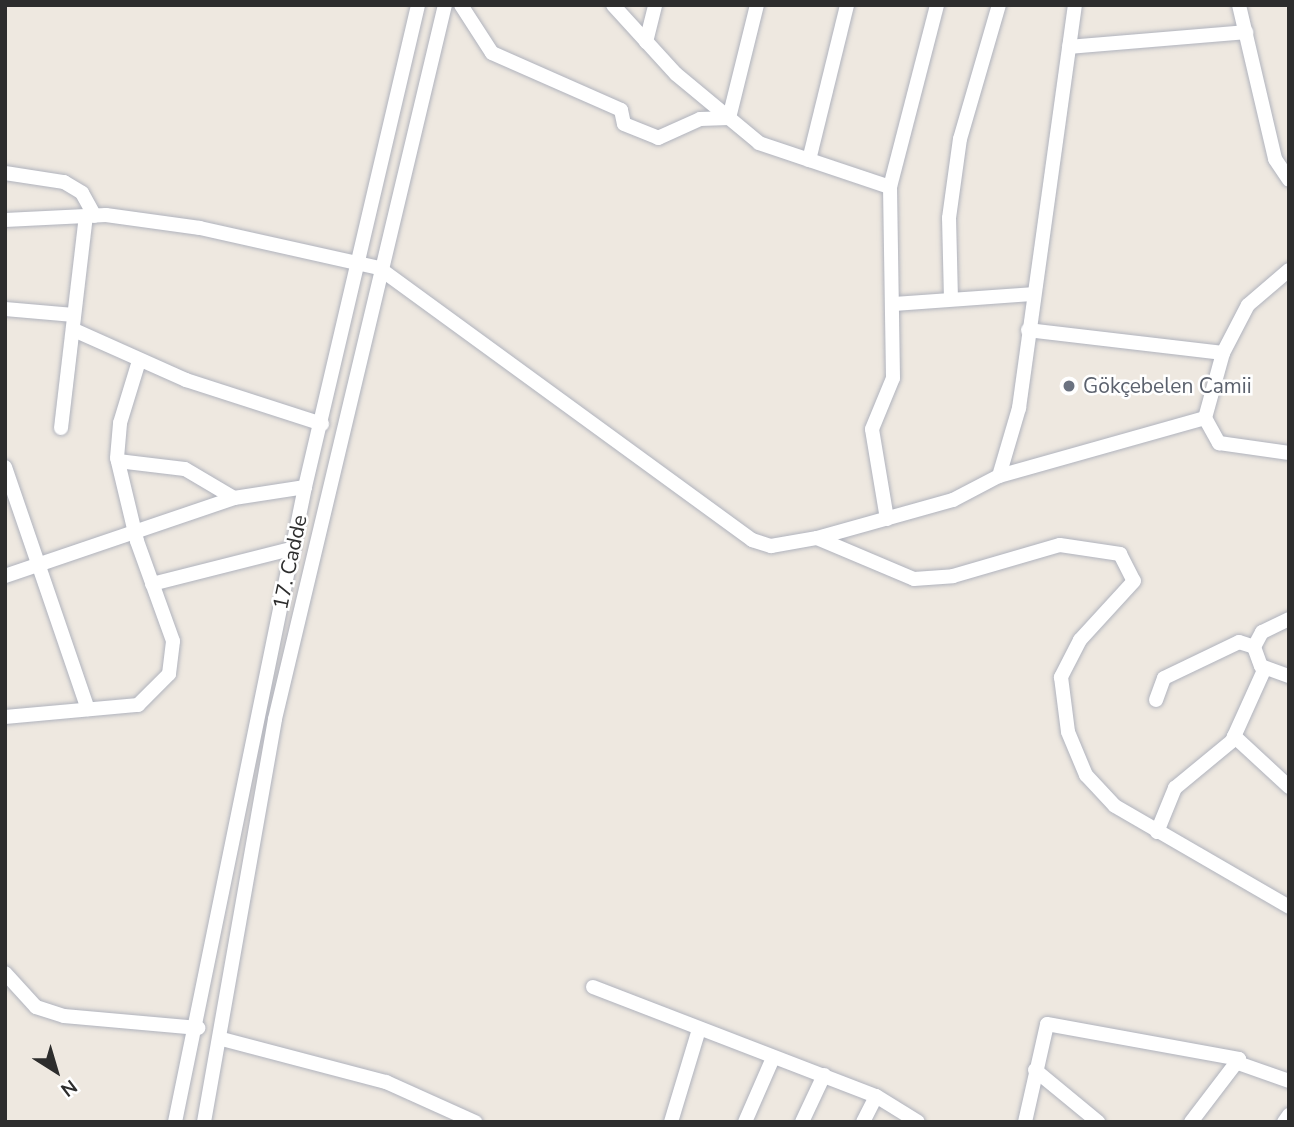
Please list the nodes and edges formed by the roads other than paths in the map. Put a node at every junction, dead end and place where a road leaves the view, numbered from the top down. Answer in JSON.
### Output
{"nodes":[{"id":1,"x":418,"y":5,"type":"edge"},
{"id":2,"x":445,"y":5,"type":"edge"},
{"id":3,"x":460,"y":5,"type":"edge"},
{"id":4,"x":613,"y":5,"type":"edge"},
{"id":5,"x":655,"y":5,"type":"edge"},
{"id":6,"x":757,"y":5,"type":"edge"},
{"id":7,"x":847,"y":5,"type":"edge"},
{"id":8,"x":937,"y":5,"type":"edge"},
{"id":9,"x":999,"y":5,"type":"edge"},
{"id":10,"x":1075,"y":5,"type":"edge"},
{"id":11,"x":1239,"y":5,"type":"edge"},
{"id":12,"x":1246,"y":32,"type":"junction"},
{"id":13,"x":646,"y":41,"type":"junction"},
{"id":14,"x":1069,"y":47,"type":"junction"},
{"id":15,"x":729,"y":118,"type":"junction"},
{"id":16,"x":809,"y":160,"type":"junction"},
{"id":17,"x":5,"y":173,"type":"edge"},
{"id":18,"x":1289,"y":180,"type":"edge"},
{"id":19,"x":890,"y":187,"type":"junction"},
{"id":20,"x":90,"y":216,"type":"junction"},
{"id":21,"x":5,"y":220,"type":"edge"},
{"id":22,"x":357,"y":262,"type":"junction"},
{"id":23,"x":379,"y":268,"type":"junction"},
{"id":24,"x":1289,"y":270,"type":"edge"},
{"id":25,"x":1032,"y":294,"type":"junction"},
{"id":26,"x":951,"y":299,"type":"junction"},
{"id":27,"x":894,"y":304,"type":"junction"},
{"id":28,"x":5,"y":309,"type":"edge"},
{"id":29,"x":74,"y":323,"type":"junction"},
{"id":30,"x":1028,"y":330,"type":"junction"},
{"id":31,"x":1223,"y":353,"type":"junction"},
{"id":32,"x":139,"y":361,"type":"junction"},
{"id":33,"x":1205,"y":418,"type":"junction"},
{"id":34,"x":322,"y":424,"type":"junction"},
{"id":35,"x":61,"y":428,"type":"dead end"},
{"id":36,"x":1270,"y":452,"type":"junction"},
{"id":37,"x":1289,"y":453,"type":"edge"},
{"id":38,"x":118,"y":461,"type":"junction"},
{"id":39,"x":1289,"y":463,"type":"edge"},
{"id":40,"x":5,"y":467,"type":"edge"},
{"id":41,"x":999,"y":476,"type":"junction"},
{"id":42,"x":305,"y":487,"type":"junction"},
{"id":43,"x":234,"y":498,"type":"junction"},
{"id":44,"x":887,"y":519,"type":"junction"},
{"id":45,"x":135,"y":533,"type":"junction"},
{"id":46,"x":817,"y":538,"type":"junction"},
{"id":47,"x":294,"y":548,"type":"junction"},
{"id":48,"x":38,"y":565,"type":"junction"},
{"id":49,"x":5,"y":576,"type":"edge"},
{"id":50,"x":152,"y":584,"type":"junction"},
{"id":51,"x":1289,"y":619,"type":"edge"},
{"id":52,"x":1254,"y":647,"type":"junction"},
{"id":53,"x":1265,"y":668,"type":"junction"},
{"id":54,"x":1288,"y":678,"type":"edge"},
{"id":55,"x":1156,"y":700,"type":"dead end"},
{"id":56,"x":89,"y":709,"type":"junction"},
{"id":57,"x":5,"y":717,"type":"edge"},
{"id":58,"x":1234,"y":736,"type":"junction"},
{"id":59,"x":1289,"y":788,"type":"edge"},
{"id":60,"x":1157,"y":832,"type":"junction"},
{"id":61,"x":1289,"y":907,"type":"edge"},
{"id":62,"x":5,"y":973,"type":"edge"},
{"id":63,"x":593,"y":987,"type":"dead end"},
{"id":64,"x":198,"y":1028,"type":"junction"},
{"id":65,"x":699,"y":1029,"type":"junction"},
{"id":66,"x":222,"y":1039,"type":"junction"},
{"id":67,"x":773,"y":1058,"type":"junction"},
{"id":68,"x":1238,"y":1060,"type":"junction"},
{"id":69,"x":1035,"y":1070,"type":"junction"},
{"id":70,"x":824,"y":1075,"type":"junction"},
{"id":71,"x":1289,"y":1081,"type":"edge"},
{"id":72,"x":876,"y":1096,"type":"junction"},
{"id":73,"x":1289,"y":1115,"type":"edge"},
{"id":74,"x":175,"y":1122,"type":"edge"},
{"id":75,"x":204,"y":1122,"type":"edge"},
{"id":76,"x":475,"y":1122,"type":"edge"},
{"id":77,"x":671,"y":1122,"type":"edge"},
{"id":78,"x":746,"y":1122,"type":"edge"},
{"id":79,"x":802,"y":1122,"type":"edge"},
{"id":80,"x":863,"y":1122,"type":"edge"},
{"id":81,"x":918,"y":1122,"type":"edge"},
{"id":82,"x":1025,"y":1122,"type":"edge"},
{"id":83,"x":1098,"y":1122,"type":"edge"},
{"id":84,"x":1191,"y":1122,"type":"edge"},
{"id":85,"x":1284,"y":1122,"type":"edge"}],
"edges":[{"from":1,"to":22,"type":"street","name":"17. Cadde"},
{"from":2,"to":23,"type":"street","name":"17. Cadde"},
{"from":3,"to":15,"type":"street"},
{"from":4,"to":13,"type":"street"},
{"from":5,"to":13,"type":"street"},
{"from":6,"to":15,"type":"street"},
{"from":7,"to":16,"type":"street"},
{"from":8,"to":19,"type":"street"},
{"from":9,"to":26,"type":"street"},
{"from":10,"to":14,"type":"street"},
{"from":11,"to":12,"type":"street"},
{"from":12,"to":14,"type":"street"},
{"from":12,"to":18,"type":"street"},
{"from":13,"to":15,"type":"street"},
{"from":14,"to":25,"type":"street"},
{"from":15,"to":16,"type":"street"},
{"from":16,"to":19,"type":"street"},
{"from":17,"to":20,"type":"street"},
{"from":19,"to":27,"type":"street"},
{"from":20,"to":21,"type":"street"},
{"from":20,"to":22,"type":"street"},
{"from":20,"to":29,"type":"street"},
{"from":22,"to":23,"type":"street"},
{"from":22,"to":34,"type":"street","name":"17. Cadde"},
{"from":23,"to":46,"type":"street"},
{"from":23,"to":66,"type":"street","name":"17. Cadde"},
{"from":24,"to":31,"type":"street"},
{"from":25,"to":26,"type":"street"},
{"from":25,"to":30,"type":"street"},
{"from":26,"to":27,"type":"street"},
{"from":27,"to":44,"type":"street"},
{"from":28,"to":29,"type":"street"},
{"from":29,"to":32,"type":"street"},
{"from":29,"to":35,"type":"street"},
{"from":30,"to":31,"type":"street"},
{"from":30,"to":41,"type":"street"},
{"from":31,"to":33,"type":"street"},
{"from":32,"to":34,"type":"street"},
{"from":32,"to":38,"type":"street"},
{"from":33,"to":36,"type":"street"},
{"from":33,"to":41,"type":"street"},
{"from":34,"to":42,"type":"street","name":"17. Cadde"},
{"from":36,"to":37,"type":"street"},
{"from":36,"to":39,"type":"street"},
{"from":38,"to":43,"type":"street"},
{"from":38,"to":45,"type":"street"},
{"from":40,"to":48,"type":"street"},
{"from":41,"to":44,"type":"street"},
{"from":42,"to":43,"type":"street"},
{"from":42,"to":47,"type":"street","name":"17. Cadde"},
{"from":43,"to":45,"type":"street"},
{"from":44,"to":46,"type":"street"},
{"from":45,"to":48,"type":"street"},
{"from":45,"to":50,"type":"street"},
{"from":46,"to":60,"type":"street"},
{"from":47,"to":50,"type":"street"},
{"from":47,"to":64,"type":"street","name":"17. Cadde"},
{"from":48,"to":49,"type":"street"},
{"from":48,"to":56,"type":"street"},
{"from":50,"to":56,"type":"street"},
{"from":51,"to":52,"type":"street"},
{"from":52,"to":53,"type":"street"},
{"from":52,"to":55,"type":"street"},
{"from":53,"to":54,"type":"street"},
{"from":53,"to":58,"type":"street"},
{"from":56,"to":57,"type":"street"},
{"from":58,"to":59,"type":"street"},
{"from":58,"to":60,"type":"street"},
{"from":60,"to":61,"type":"street"},
{"from":62,"to":64,"type":"street"},
{"from":63,"to":65,"type":"street"},
{"from":64,"to":74,"type":"street","name":"17. Cadde"},
{"from":65,"to":67,"type":"street"},
{"from":65,"to":77,"type":"street"},
{"from":66,"to":75,"type":"street","name":"17. Cadde"},
{"from":66,"to":76,"type":"street"},
{"from":67,"to":70,"type":"street"},
{"from":67,"to":78,"type":"street"},
{"from":68,"to":69,"type":"street"},
{"from":68,"to":71,"type":"street"},
{"from":68,"to":84,"type":"street"},
{"from":69,"to":82,"type":"street"},
{"from":69,"to":83,"type":"street"},
{"from":70,"to":72,"type":"street"},
{"from":70,"to":79,"type":"street"},
{"from":72,"to":80,"type":"street"},
{"from":72,"to":81,"type":"street"},
{"from":73,"to":85,"type":"street"}]}
